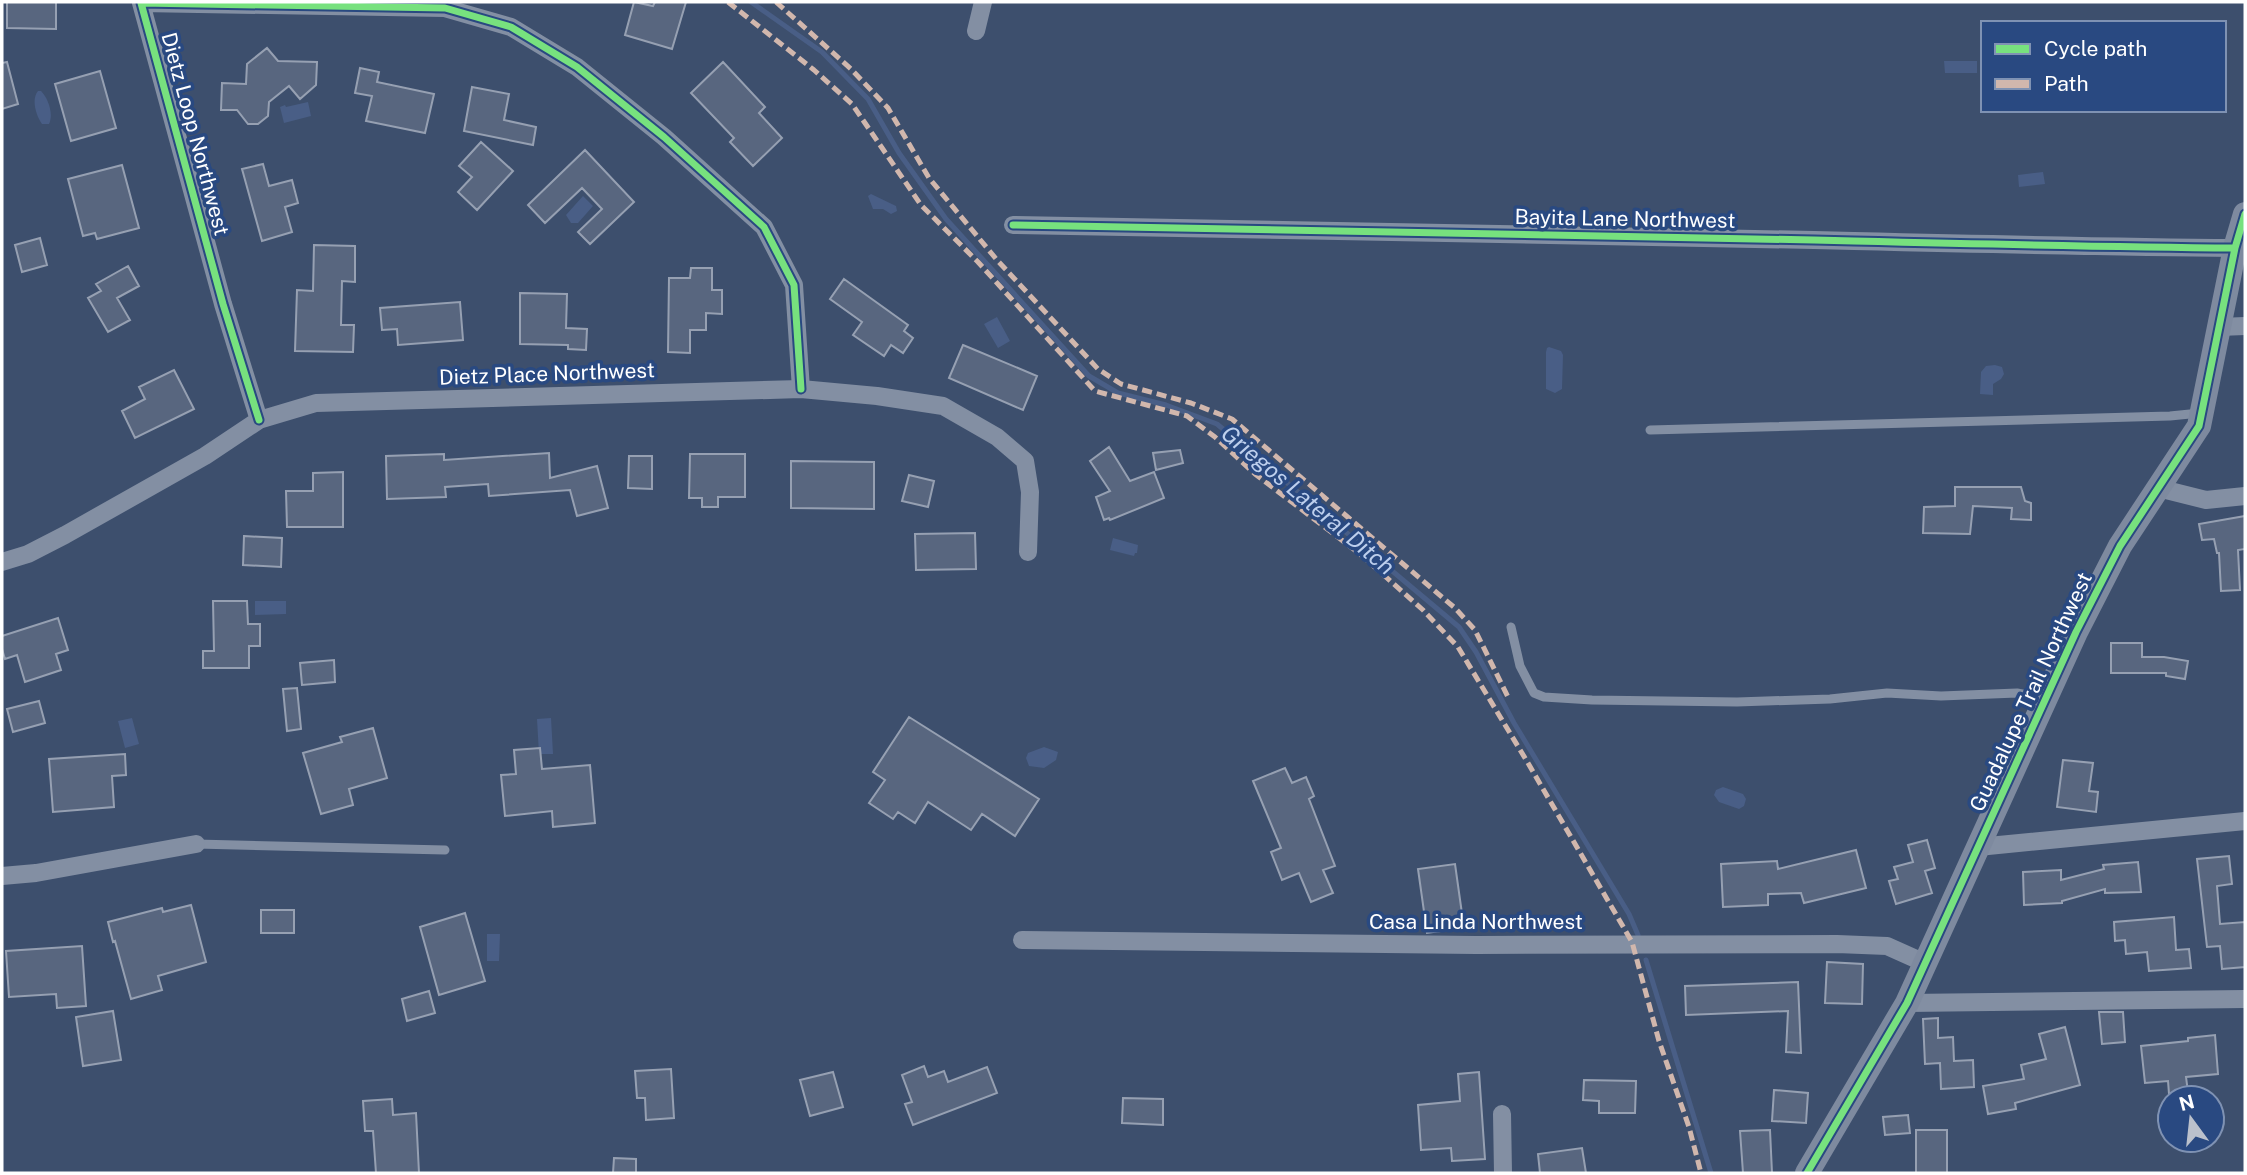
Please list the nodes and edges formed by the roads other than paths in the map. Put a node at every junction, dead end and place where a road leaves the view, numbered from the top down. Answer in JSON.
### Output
{"nodes":[{"id":1,"x":984,"y":2,"type":"edge"},
{"id":2,"x":976,"y":31,"type":"dead end"},
{"id":3,"x":2245,"y":214,"type":"edge"},
{"id":4,"x":1013,"y":225,"type":"dead end"},
{"id":5,"x":2235,"y":248,"type":"junction"},
{"id":6,"x":2245,"y":326,"type":"edge"},
{"id":7,"x":2219,"y":327,"type":"junction"},
{"id":8,"x":801,"y":389,"type":"junction"},
{"id":9,"x":2202,"y":413,"type":"junction"},
{"id":10,"x":259,"y":420,"type":"junction"},
{"id":11,"x":1650,"y":430,"type":"dead end"},
{"id":12,"x":2158,"y":488,"type":"junction"},
{"id":13,"x":2245,"y":496,"type":"edge"},
{"id":14,"x":1028,"y":552,"type":"dead end"},
{"id":15,"x":2,"y":562,"type":"edge"},
{"id":16,"x":1511,"y":627,"type":"dead end"},
{"id":17,"x":2046,"y":698,"type":"junction"},
{"id":18,"x":2245,"y":821,"type":"edge"},
{"id":19,"x":196,"y":844,"type":"joint"},
{"id":20,"x":1978,"y":847,"type":"junction"},
{"id":21,"x":445,"y":850,"type":"dead end"},
{"id":22,"x":2,"y":876,"type":"edge"},
{"id":23,"x":1022,"y":940,"type":"dead end"},
{"id":24,"x":1925,"y":963,"type":"junction"},
{"id":25,"x":2245,"y":999,"type":"edge"},
{"id":26,"x":1907,"y":1003,"type":"junction"},
{"id":27,"x":1502,"y":1114,"type":"dead end"},
{"id":28,"x":1503,"y":1173,"type":"edge"},
{"id":29,"x":1807,"y":1173,"type":"edge"}],
"edges":[{"from":1,"to":2,"type":"street"},
{"from":3,"to":5,"type":"street","name":"Guadalupe Trail Northwest"},
{"from":4,"to":5,"type":"street","name":"Bayita Lane Northwest"},
{"from":5,"to":7,"type":"street","name":"Guadalupe Trail Northwest"},
{"from":6,"to":7,"type":"street"},
{"from":7,"to":9,"type":"street","name":"Guadalupe Trail Northwest"},
{"from":8,"to":10,"type":"street","name":"Dietz Place Northwest"},
{"from":8,"to":10,"type":"street","name":"Dietz Loop Northwest"},
{"from":8,"to":14,"type":"street","name":"Dietz Place Northwest"},
{"from":9,"to":11,"type":"lane"},
{"from":9,"to":12,"type":"street","name":"Guadalupe Trail Northwest"},
{"from":10,"to":15,"type":"street","name":"Dietz Place Northwest"},
{"from":12,"to":13,"type":"street"},
{"from":12,"to":17,"type":"street","name":"Guadalupe Trail Northwest"},
{"from":16,"to":17,"type":"lane"},
{"from":17,"to":20,"type":"street","name":"Guadalupe Trail Northwest"},
{"from":18,"to":20,"type":"street"},
{"from":19,"to":21,"type":"lane"},
{"from":19,"to":22,"type":"street"},
{"from":20,"to":24,"type":"street","name":"Guadalupe Trail Northwest"},
{"from":23,"to":24,"type":"street","name":"Casa Linda Northwest"},
{"from":24,"to":26,"type":"street","name":"Guadalupe Trail Northwest"},
{"from":25,"to":26,"type":"street"},
{"from":26,"to":29,"type":"street","name":"Guadalupe Trail Northwest"},
{"from":27,"to":28,"type":"street"}]}
